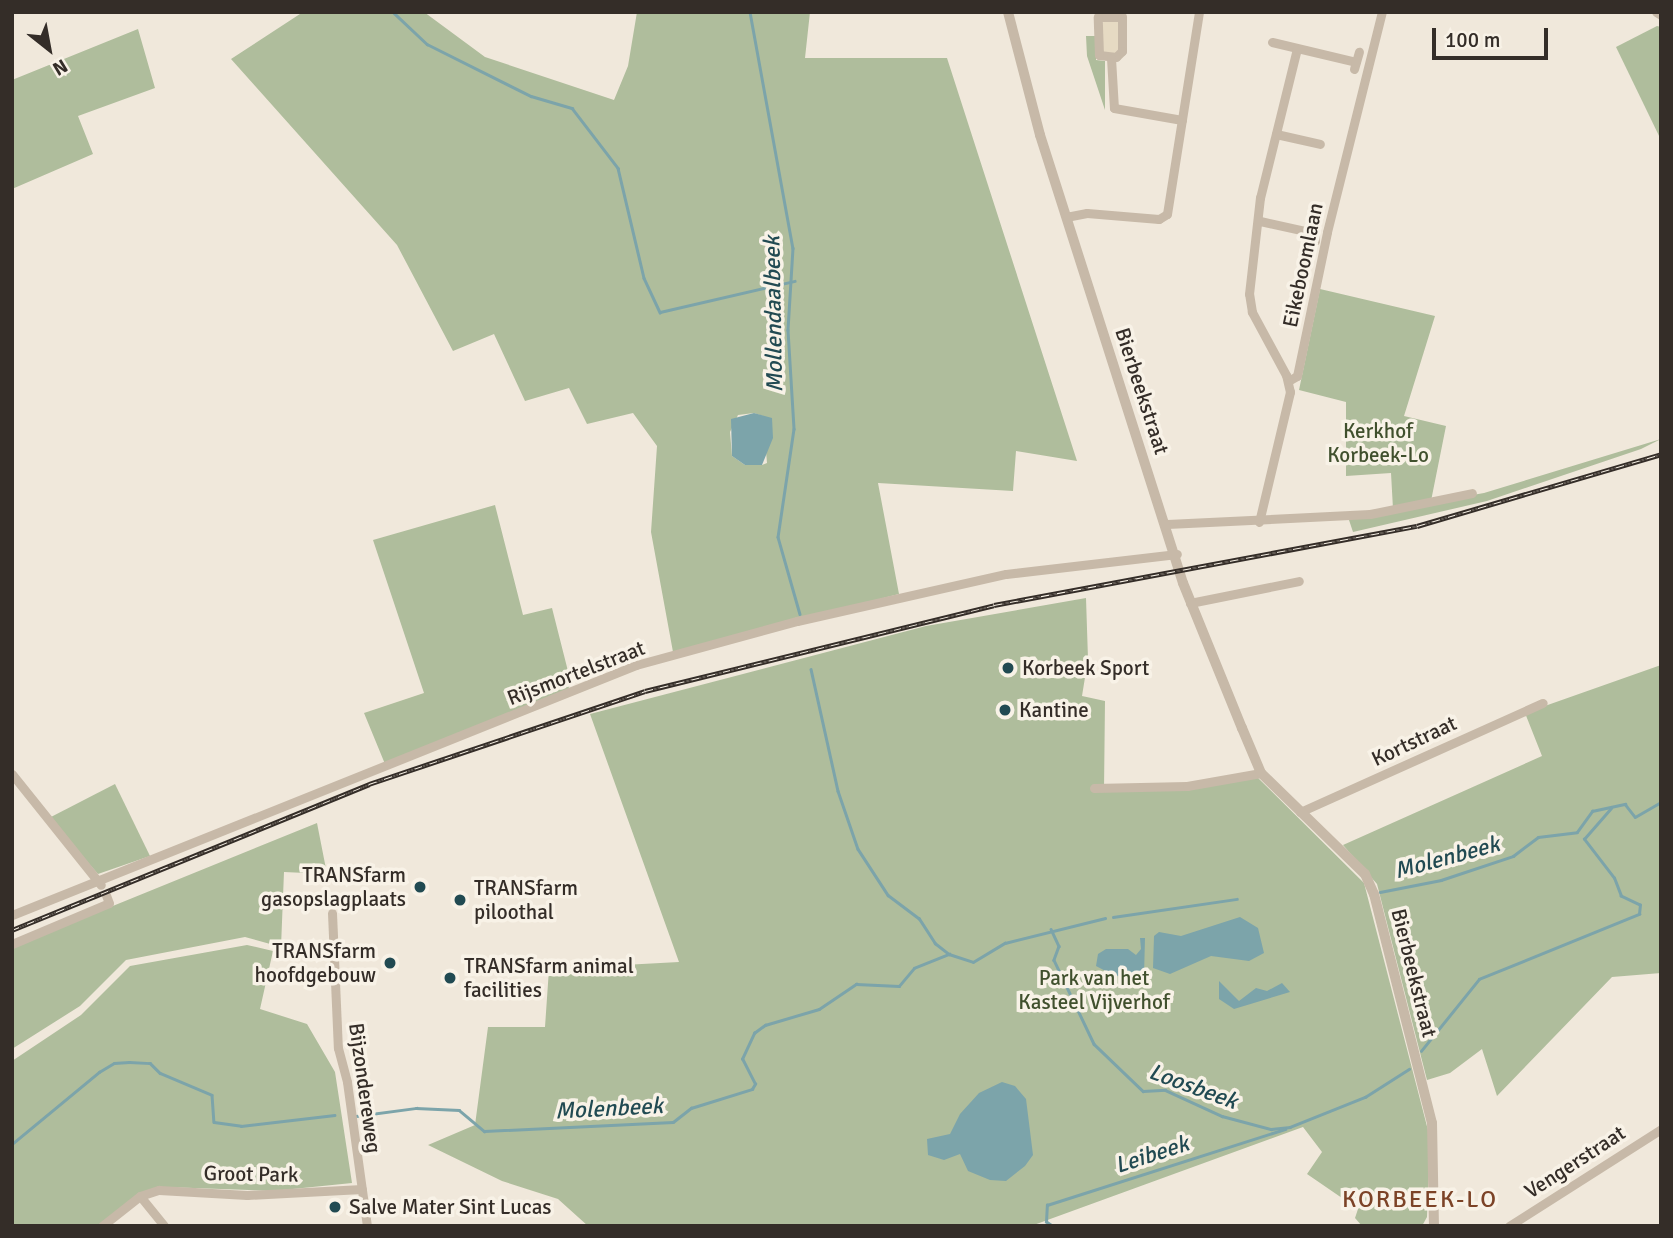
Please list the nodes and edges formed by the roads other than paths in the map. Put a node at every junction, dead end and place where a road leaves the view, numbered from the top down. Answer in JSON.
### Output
{"nodes":[{"id":1,"x":1008,"y":12,"type":"edge"},
{"id":2,"x":1199,"y":12,"type":"edge"},
{"id":3,"x":1382,"y":12,"type":"edge"},
{"id":4,"x":1656,"y":12,"type":"edge"},
{"id":5,"x":1661,"y":15,"type":"edge"},
{"id":6,"x":1272,"y":42,"type":"dead end"},
{"id":7,"x":1297,"y":49,"type":"junction"},
{"id":8,"x":1359,"y":52,"type":"dead end"},
{"id":9,"x":1111,"y":58,"type":"junction"},
{"id":10,"x":1182,"y":120,"type":"junction"},
{"id":11,"x":1276,"y":134,"type":"junction"},
{"id":12,"x":1320,"y":144,"type":"dead end"},
{"id":13,"x":1066,"y":217,"type":"junction"},
{"id":14,"x":1260,"y":221,"type":"junction"},
{"id":15,"x":1315,"y":241,"type":"dead end"},
{"id":16,"x":1288,"y":381,"type":"junction"},
{"id":17,"x":1472,"y":493,"type":"dead end"},
{"id":18,"x":1259,"y":522,"type":"junction"},
{"id":19,"x":1167,"y":524,"type":"junction"},
{"id":20,"x":1177,"y":554,"type":"junction"},
{"id":21,"x":1299,"y":581,"type":"dead end"},
{"id":22,"x":1190,"y":603,"type":"junction"},
{"id":23,"x":1543,"y":703,"type":"dead end"},
{"id":24,"x":12,"y":774,"type":"edge"},
{"id":25,"x":1261,"y":774,"type":"junction"},
{"id":26,"x":1094,"y":788,"type":"dead end"},
{"id":27,"x":1300,"y":811,"type":"junction"},
{"id":28,"x":99,"y":881,"type":"junction"},
{"id":29,"x":107,"y":899,"type":"dead end"},
{"id":30,"x":332,"y":914,"type":"dead end"},
{"id":31,"x":12,"y":915,"type":"edge"},
{"id":32,"x":12,"y":944,"type":"edge"},
{"id":33,"x":1661,"y":1129,"type":"edge"},
{"id":34,"x":362,"y":1189,"type":"junction"},
{"id":35,"x":140,"y":1196,"type":"junction"},
{"id":36,"x":102,"y":1226,"type":"edge"},
{"id":37,"x":164,"y":1226,"type":"edge"},
{"id":38,"x":368,"y":1226,"type":"edge"},
{"id":39,"x":1434,"y":1226,"type":"edge"},
{"id":40,"x":1509,"y":1226,"type":"edge"}],
"edges":[{"from":1,"to":13,"type":"street","name":"Bierbeekstraat"},
{"from":2,"to":10,"type":"street"},
{"from":3,"to":16,"type":"street","name":"Eikeboomlaan"},
{"from":4,"to":5,"type":"street"},
{"from":6,"to":7,"type":"street"},
{"from":7,"to":8,"type":"street"},
{"from":7,"to":11,"type":"street"},
{"from":9,"to":9,"type":"street"},
{"from":9,"to":10,"type":"street"},
{"from":10,"to":13,"type":"street"},
{"from":11,"to":12,"type":"street"},
{"from":11,"to":14,"type":"street"},
{"from":13,"to":19,"type":"street","name":"Bierbeekstraat"},
{"from":14,"to":15,"type":"street"},
{"from":14,"to":16,"type":"street"},
{"from":16,"to":18,"type":"street","name":"Eikeboomlaan"},
{"from":17,"to":18,"type":"street"},
{"from":18,"to":19,"type":"street"},
{"from":19,"to":20,"type":"street","name":"Bierbeekstraat"},
{"from":20,"to":22,"type":"street","name":"Bierbeekstraat"},
{"from":20,"to":28,"type":"street","name":"Rijsmortelstraat"},
{"from":21,"to":22,"type":"street"},
{"from":22,"to":25,"type":"street","name":"Bierbeekstraat"},
{"from":23,"to":27,"type":"street","name":"Kortstraat"},
{"from":24,"to":28,"type":"street"},
{"from":25,"to":26,"type":"street"},
{"from":25,"to":27,"type":"street","name":"Bierbeekstraat"},
{"from":27,"to":39,"type":"street","name":"Bierbeekstraat"},
{"from":28,"to":31,"type":"street","name":"Rijsmortelstraat"},
{"from":29,"to":32,"type":"street"},
{"from":30,"to":34,"type":"street","name":"Bijzondereweg"},
{"from":33,"to":40,"type":"street","name":"Vengerstraat"},
{"from":34,"to":35,"type":"street","name":"Groot Park"},
{"from":34,"to":38,"type":"street","name":"Bijzondereweg"},
{"from":35,"to":36,"type":"street","name":"Groot Park"},
{"from":35,"to":37,"type":"street"}]}
